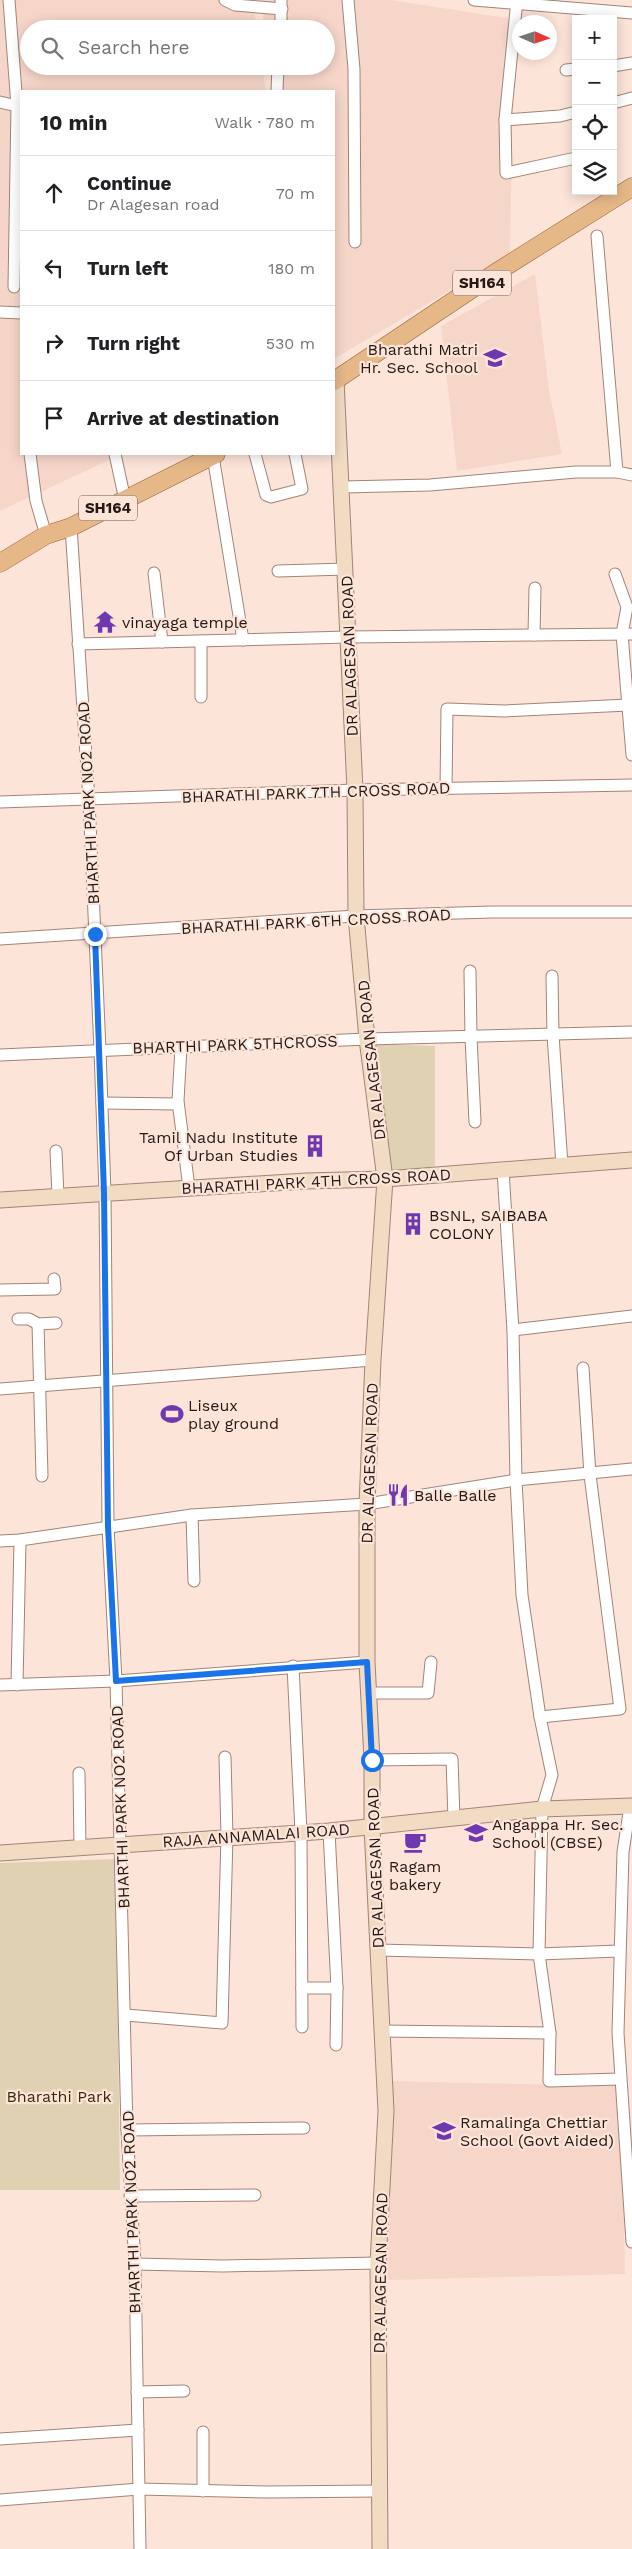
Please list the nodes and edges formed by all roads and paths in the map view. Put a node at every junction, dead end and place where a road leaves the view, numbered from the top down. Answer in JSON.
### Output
{"nodes":[{"id":1,"x":8,"y":0,"type":"edge"},
{"id":2,"x":225,"y":0,"type":"edge"},
{"id":3,"x":348,"y":0,"type":"edge"},
{"id":4,"x":474,"y":0,"type":"edge"},
{"id":5,"x":517,"y":2,"type":"edge"},
{"id":6,"x":282,"y":4,"type":"edge"},
{"id":7,"x":585,"y":4,"type":"edge"},
{"id":8,"x":632,"y":13,"type":"edge"},
{"id":9,"x":281,"y":20,"type":"edge"},
{"id":10,"x":632,"y":63,"type":"edge"},
{"id":11,"x":617,"y":65,"type":"edge"},
{"id":12,"x":278,"y":75,"type":"edge"},
{"id":13,"x":277,"y":90,"type":"edge"},
{"id":14,"x":632,"y":98,"type":"edge"},
{"id":15,"x":0,"y":102,"type":"edge"},
{"id":16,"x":617,"y":102,"type":"edge"},
{"id":17,"x":17,"y":106,"type":"junction"},
{"id":18,"x":572,"y":113,"type":"edge"},
{"id":19,"x":505,"y":120,"type":"junction"},
{"id":20,"x":572,"y":159,"type":"edge"},
{"id":21,"x":632,"y":187,"type":"edge"},
{"id":22,"x":597,"y":236,"type":"dead end"},
{"id":23,"x":355,"y":242,"type":"dead end"},
{"id":24,"x":14,"y":287,"type":"dead end"},
{"id":25,"x":0,"y":312,"type":"edge"},
{"id":26,"x":20,"y":313,"type":"edge"},
{"id":27,"x":335,"y":380,"type":"edge"},
{"id":28,"x":30,"y":455,"type":"edge"},
{"id":29,"x":115,"y":455,"type":"edge"},
{"id":30,"x":215,"y":455,"type":"edge"},
{"id":31,"x":255,"y":455,"type":"edge"},
{"id":32,"x":295,"y":455,"type":"edge"},
{"id":33,"x":617,"y":472,"type":"junction"},
{"id":34,"x":632,"y":475,"type":"edge"},
{"id":35,"x":343,"y":487,"type":"junction"},
{"id":36,"x":125,"y":500,"type":"junction"},
{"id":37,"x":71,"y":527,"type":"junction"},
{"id":38,"x":46,"y":536,"type":"junction"},
{"id":39,"x":0,"y":563,"type":"edge"},
{"id":40,"x":346,"y":569,"type":"junction"},
{"id":41,"x":278,"y":571,"type":"dead end"},
{"id":42,"x":154,"y":572,"type":"dead end"},
{"id":43,"x":615,"y":574,"type":"dead end"},
{"id":44,"x":535,"y":588,"type":"dead end"},
{"id":45,"x":627,"y":634,"type":"edge"},
{"id":46,"x":534,"y":635,"type":"junction"},
{"id":47,"x":348,"y":637,"type":"junction"},
{"id":48,"x":243,"y":640,"type":"junction"},
{"id":49,"x":201,"y":641,"type":"junction"},
{"id":50,"x":162,"y":642,"type":"junction"},
{"id":51,"x":78,"y":644,"type":"junction"},
{"id":52,"x":200,"y":697,"type":"dead end"},
{"id":53,"x":628,"y":705,"type":"junction"},
{"id":54,"x":632,"y":755,"type":"edge"},
{"id":55,"x":632,"y":785,"type":"edge"},
{"id":56,"x":446,"y":788,"type":"junction"},
{"id":57,"x":354,"y":790,"type":"junction"},
{"id":58,"x":89,"y":800,"type":"junction"},
{"id":59,"x":0,"y":802,"type":"edge"},
{"id":60,"x":632,"y":912,"type":"edge"},
{"id":61,"x":356,"y":916,"type":"junction"},
{"id":62,"x":95,"y":934,"type":"junction"},
{"id":63,"x":0,"y":939,"type":"edge"},
{"id":64,"x":470,"y":971,"type":"dead end"},
{"id":65,"x":552,"y":976,"type":"dead end"},
{"id":66,"x":632,"y":1032,"type":"edge"},
{"id":67,"x":553,"y":1035,"type":"junction"},
{"id":68,"x":470,"y":1037,"type":"junction"},
{"id":69,"x":367,"y":1039,"type":"junction"},
{"id":70,"x":181,"y":1046,"type":"junction"},
{"id":71,"x":100,"y":1050,"type":"junction"},
{"id":72,"x":0,"y":1055,"type":"edge"},
{"id":73,"x":102,"y":1103,"type":"junction"},
{"id":74,"x":178,"y":1104,"type":"junction"},
{"id":75,"x":475,"y":1122,"type":"dead end"},
{"id":76,"x":56,"y":1151,"type":"dead end"},
{"id":77,"x":632,"y":1160,"type":"edge"},
{"id":78,"x":562,"y":1165,"type":"junction"},
{"id":79,"x":504,"y":1170,"type":"junction"},
{"id":80,"x":385,"y":1178,"type":"junction"},
{"id":81,"x":189,"y":1188,"type":"junction"},
{"id":82,"x":104,"y":1193,"type":"junction"},
{"id":83,"x":58,"y":1196,"type":"junction"},
{"id":84,"x":0,"y":1200,"type":"edge"},
{"id":85,"x":54,"y":1279,"type":"dead end"},
{"id":86,"x":0,"y":1290,"type":"edge"},
{"id":87,"x":632,"y":1316,"type":"edge"},
{"id":88,"x":18,"y":1319,"type":"dead end"},
{"id":89,"x":56,"y":1323,"type":"dead end"},
{"id":90,"x":38,"y":1324,"type":"junction"},
{"id":91,"x":513,"y":1330,"type":"junction"},
{"id":92,"x":373,"y":1360,"type":"junction"},
{"id":93,"x":583,"y":1368,"type":"dead end"},
{"id":94,"x":108,"y":1382,"type":"junction"},
{"id":95,"x":39,"y":1387,"type":"junction"},
{"id":96,"x":0,"y":1389,"type":"edge"},
{"id":97,"x":632,"y":1469,"type":"edge"},
{"id":98,"x":590,"y":1474,"type":"junction"},
{"id":99,"x":42,"y":1476,"type":"dead end"},
{"id":100,"x":516,"y":1480,"type":"junction"},
{"id":101,"x":367,"y":1504,"type":"junction"},
{"id":102,"x":192,"y":1515,"type":"junction"},
{"id":103,"x":108,"y":1526,"type":"junction"},
{"id":104,"x":20,"y":1540,"type":"junction"},
{"id":105,"x":0,"y":1541,"type":"edge"},
{"id":106,"x":194,"y":1582,"type":"dead end"},
{"id":107,"x":367,"y":1662,"type":"junction"},
{"id":108,"x":431,"y":1662,"type":"dead end"},
{"id":109,"x":293,"y":1666,"type":"junction"},
{"id":110,"x":116,"y":1681,"type":"junction"},
{"id":111,"x":0,"y":1685,"type":"edge"},
{"id":112,"x":18,"y":1685,"type":"junction"},
{"id":113,"x":369,"y":1693,"type":"junction"},
{"id":114,"x":626,"y":1709,"type":"edge"},
{"id":115,"x":540,"y":1717,"type":"junction"},
{"id":116,"x":225,"y":1756,"type":"dead end"},
{"id":117,"x":372,"y":1760,"type":"junction"},
{"id":118,"x":79,"y":1773,"type":"dead end"},
{"id":119,"x":631,"y":1806,"type":"edge"},
{"id":120,"x":542,"y":1810,"type":"junction"},
{"id":121,"x":454,"y":1819,"type":"junction"},
{"id":122,"x":372,"y":1827,"type":"junction"},
{"id":123,"x":329,"y":1831,"type":"junction"},
{"id":124,"x":301,"y":1832,"type":"junction"},
{"id":125,"x":227,"y":1836,"type":"junction"},
{"id":126,"x":121,"y":1844,"type":"junction"},
{"id":127,"x":80,"y":1848,"type":"junction"},
{"id":128,"x":0,"y":1853,"type":"edge"},
{"id":129,"x":378,"y":1950,"type":"junction"},
{"id":130,"x":619,"y":1951,"type":"junction"},
{"id":131,"x":539,"y":1954,"type":"junction"},
{"id":132,"x":302,"y":1988,"type":"junction"},
{"id":133,"x":337,"y":1988,"type":"junction"},
{"id":134,"x":126,"y":2015,"type":"junction"},
{"id":135,"x":302,"y":2027,"type":"dead end"},
{"id":136,"x":381,"y":2032,"type":"junction"},
{"id":137,"x":550,"y":2033,"type":"junction"},
{"id":138,"x":336,"y":2045,"type":"dead end"},
{"id":139,"x":619,"y":2079,"type":"junction"},
{"id":140,"x":304,"y":2128,"type":"dead end"},
{"id":141,"x":127,"y":2130,"type":"junction"},
{"id":142,"x":255,"y":2195,"type":"dead end"},
{"id":143,"x":130,"y":2196,"type":"junction"},
{"id":144,"x":632,"y":2242,"type":"edge"},
{"id":145,"x":378,"y":2262,"type":"junction"},
{"id":146,"x":135,"y":2264,"type":"junction"},
{"id":147,"x":184,"y":2391,"type":"dead end"},
{"id":148,"x":137,"y":2392,"type":"junction"},
{"id":149,"x":138,"y":2430,"type":"junction"},
{"id":150,"x":203,"y":2432,"type":"dead end"},
{"id":151,"x":0,"y":2438,"type":"edge"},
{"id":152,"x":139,"y":2490,"type":"junction"},
{"id":153,"x":203,"y":2491,"type":"junction"},
{"id":154,"x":379,"y":2491,"type":"junction"},
{"id":155,"x":0,"y":2500,"type":"edge"},
{"id":156,"x":140,"y":2549,"type":"edge"},
{"id":157,"x":380,"y":2549,"type":"edge"}],
"edges":[{"from":1,"to":17,"type":"street"},
{"from":2,"to":6,"type":"street"},
{"from":3,"to":23,"type":"street"},
{"from":4,"to":5,"type":"street"},
{"from":5,"to":7,"type":"street"},
{"from":5,"to":19,"type":"street"},
{"from":6,"to":9,"type":"street"},
{"from":7,"to":8,"type":"street"},
{"from":10,"to":11,"type":"street"},
{"from":12,"to":13,"type":"street"},
{"from":14,"to":16,"type":"street"},
{"from":15,"to":17,"type":"street"},
{"from":17,"to":24,"type":"street"},
{"from":18,"to":19,"type":"street"},
{"from":19,"to":20,"type":"street"},
{"from":21,"to":27,"type":"main road","number":"SH164"},
{"from":22,"to":33,"type":"street"},
{"from":25,"to":26,"type":"street"},
{"from":27,"to":35,"type":"street","name":"DR ALAGESAN ROAD"},
{"from":28,"to":38,"type":"street"},
{"from":29,"to":36,"type":"street"},
{"from":30,"to":36,"type":"main road","number":"SH164"},
{"from":30,"to":48,"type":"street"},
{"from":31,"to":32,"type":"street"},
{"from":33,"to":34,"type":"street"},
{"from":33,"to":35,"type":"street"},
{"from":35,"to":40,"type":"street","name":"DR ALAGESAN ROAD"},
{"from":36,"to":37,"type":"main road","number":"SH164"},
{"from":37,"to":38,"type":"main road","number":"SH164"},
{"from":37,"to":51,"type":"street","name":"BHARTHI PARK NO2 ROAD"},
{"from":38,"to":39,"type":"main road","number":"SH164"},
{"from":40,"to":41,"type":"street"},
{"from":40,"to":47,"type":"street","name":"DR ALAGESAN ROAD"},
{"from":42,"to":50,"type":"street"},
{"from":43,"to":45,"type":"street"},
{"from":44,"to":46,"type":"street"},
{"from":45,"to":46,"type":"street"},
{"from":45,"to":53,"type":"street"},
{"from":46,"to":47,"type":"street"},
{"from":47,"to":48,"type":"street"},
{"from":47,"to":57,"type":"street","name":"DR ALAGESAN ROAD"},
{"from":48,"to":49,"type":"street"},
{"from":49,"to":50,"type":"street"},
{"from":49,"to":52,"type":"street"},
{"from":50,"to":51,"type":"street"},
{"from":51,"to":58,"type":"street","name":"BHARTHI PARK NO2 ROAD"},
{"from":53,"to":54,"type":"street"},
{"from":53,"to":56,"type":"street"},
{"from":55,"to":56,"type":"street","name":"BHARATHI PARK 7TH CROSS ROAD"},
{"from":56,"to":57,"type":"street","name":"BHARATHI PARK 7TH CROSS ROAD"},
{"from":57,"to":58,"type":"street","name":"BHARATHI PARK 7TH CROSS ROAD"},
{"from":57,"to":61,"type":"street","name":"DR ALAGESAN ROAD"},
{"from":58,"to":59,"type":"street","name":"BHARATHI PARK 7TH CROSS ROAD"},
{"from":58,"to":62,"type":"street","name":"BHARTHI PARK NO2 ROAD"},
{"from":60,"to":61,"type":"street","name":"BHARATHI PARK 6TH CROSS ROAD"},
{"from":61,"to":62,"type":"street","name":"BHARATHI PARK 6TH CROSS ROAD"},
{"from":61,"to":69,"type":"street","name":"DR ALAGESAN ROAD"},
{"from":62,"to":63,"type":"street","name":"BHARATHI PARK 6TH CROSS ROAD"},
{"from":62,"to":71,"type":"street","name":"BHARTHI PARK NO2 ROAD"},
{"from":64,"to":68,"type":"street"},
{"from":65,"to":67,"type":"street"},
{"from":66,"to":67,"type":"street","name":"BHARTHI PARK 5THCROSS"},
{"from":67,"to":68,"type":"street","name":"BHARTHI PARK 5THCROSS"},
{"from":67,"to":78,"type":"street"},
{"from":68,"to":69,"type":"street","name":"BHARTHI PARK 5THCROSS"},
{"from":68,"to":75,"type":"street"},
{"from":69,"to":70,"type":"street","name":"BHARTHI PARK 5THCROSS"},
{"from":69,"to":80,"type":"street","name":"DR ALAGESAN ROAD"},
{"from":70,"to":71,"type":"street","name":"BHARTHI PARK 5THCROSS"},
{"from":70,"to":74,"type":"street"},
{"from":71,"to":72,"type":"street","name":"BHARTHI PARK 5THCROSS"},
{"from":71,"to":73,"type":"street","name":"BHARTHI PARK NO2 ROAD"},
{"from":73,"to":74,"type":"street"},
{"from":73,"to":82,"type":"street","name":"BHARTHI PARK NO2 ROAD"},
{"from":74,"to":81,"type":"street"},
{"from":76,"to":83,"type":"street"},
{"from":77,"to":78,"type":"street","name":"BHARATHI PARK 4TH CROSS ROAD"},
{"from":78,"to":79,"type":"street","name":"BHARATHI PARK 4TH CROSS ROAD"},
{"from":79,"to":80,"type":"street","name":"BHARATHI PARK 4TH CROSS ROAD"},
{"from":79,"to":91,"type":"street"},
{"from":80,"to":81,"type":"street","name":"BHARATHI PARK 4TH CROSS ROAD"},
{"from":80,"to":92,"type":"street","name":"DR ALAGESAN ROAD"},
{"from":81,"to":82,"type":"street","name":"BHARATHI PARK 4TH CROSS ROAD"},
{"from":82,"to":83,"type":"street","name":"BHARATHI PARK 4TH CROSS ROAD"},
{"from":82,"to":94,"type":"street","name":"BHARTHI PARK NO2 ROAD"},
{"from":83,"to":84,"type":"street","name":"BHARATHI PARK 4TH CROSS ROAD"},
{"from":85,"to":86,"type":"street"},
{"from":87,"to":91,"type":"street"},
{"from":88,"to":90,"type":"street"},
{"from":89,"to":90,"type":"street"},
{"from":90,"to":95,"type":"street"},
{"from":91,"to":100,"type":"street"},
{"from":92,"to":94,"type":"street"},
{"from":92,"to":101,"type":"street","name":"DR ALAGESAN ROAD"},
{"from":93,"to":98,"type":"street"},
{"from":94,"to":95,"type":"street"},
{"from":94,"to":103,"type":"street","name":"BHARTHI PARK NO2 ROAD"},
{"from":95,"to":96,"type":"street"},
{"from":95,"to":99,"type":"street"},
{"from":97,"to":98,"type":"street"},
{"from":98,"to":100,"type":"street"},
{"from":98,"to":114,"type":"street"},
{"from":100,"to":101,"type":"street"},
{"from":100,"to":115,"type":"street"},
{"from":101,"to":102,"type":"street"},
{"from":101,"to":107,"type":"street","name":"DR ALAGESAN ROAD"},
{"from":102,"to":103,"type":"street"},
{"from":102,"to":106,"type":"street"},
{"from":103,"to":104,"type":"street"},
{"from":103,"to":110,"type":"street","name":"BHARTHI PARK NO2 ROAD"},
{"from":104,"to":105,"type":"street"},
{"from":104,"to":112,"type":"street"},
{"from":107,"to":109,"type":"street"},
{"from":107,"to":113,"type":"street","name":"DR ALAGESAN ROAD"},
{"from":108,"to":113,"type":"street"},
{"from":109,"to":110,"type":"street"},
{"from":109,"to":124,"type":"street"},
{"from":110,"to":112,"type":"street"},
{"from":110,"to":126,"type":"street","name":"BHARTHI PARK NO2 ROAD"},
{"from":111,"to":112,"type":"street"},
{"from":113,"to":117,"type":"street","name":"DR ALAGESAN ROAD"},
{"from":114,"to":115,"type":"street"},
{"from":115,"to":120,"type":"street"},
{"from":116,"to":125,"type":"street"},
{"from":117,"to":121,"type":"street"},
{"from":117,"to":122,"type":"street","name":"DR ALAGESAN ROAD"},
{"from":118,"to":127,"type":"street"},
{"from":119,"to":120,"type":"street","name":"RAJA ANNAMALAI ROAD"},
{"from":119,"to":130,"type":"street"},
{"from":120,"to":121,"type":"street","name":"RAJA ANNAMALAI ROAD"},
{"from":120,"to":131,"type":"street"},
{"from":121,"to":122,"type":"street","name":"RAJA ANNAMALAI ROAD"},
{"from":122,"to":123,"type":"street","name":"RAJA ANNAMALAI ROAD"},
{"from":122,"to":129,"type":"street","name":"DR ALAGESAN ROAD"},
{"from":123,"to":124,"type":"street","name":"RAJA ANNAMALAI ROAD"},
{"from":123,"to":133,"type":"street"},
{"from":124,"to":125,"type":"street","name":"RAJA ANNAMALAI ROAD"},
{"from":124,"to":132,"type":"street"},
{"from":125,"to":126,"type":"street","name":"RAJA ANNAMALAI ROAD"},
{"from":125,"to":134,"type":"street"},
{"from":126,"to":127,"type":"street","name":"RAJA ANNAMALAI ROAD"},
{"from":126,"to":134,"type":"street","name":"BHARTHI PARK NO2 ROAD"},
{"from":127,"to":128,"type":"street","name":"RAJA ANNAMALAI ROAD"},
{"from":129,"to":131,"type":"street"},
{"from":129,"to":136,"type":"street","name":"DR ALAGESAN ROAD"},
{"from":130,"to":131,"type":"street"},
{"from":130,"to":139,"type":"street"},
{"from":131,"to":137,"type":"street"},
{"from":132,"to":133,"type":"street"},
{"from":132,"to":135,"type":"street"},
{"from":133,"to":138,"type":"street"},
{"from":134,"to":141,"type":"street","name":"BHARTHI PARK NO2 ROAD"},
{"from":136,"to":137,"type":"street"},
{"from":136,"to":145,"type":"street","name":"DR ALAGESAN ROAD"},
{"from":137,"to":139,"type":"street"},
{"from":139,"to":144,"type":"street"},
{"from":140,"to":141,"type":"street"},
{"from":141,"to":143,"type":"street","name":"BHARTHI PARK NO2 ROAD"},
{"from":142,"to":143,"type":"street"},
{"from":143,"to":146,"type":"street","name":"BHARTHI PARK NO2 ROAD"},
{"from":145,"to":146,"type":"street"},
{"from":145,"to":154,"type":"street","name":"DR ALAGESAN ROAD"},
{"from":146,"to":148,"type":"street","name":"BHARTHI PARK NO2 ROAD"},
{"from":147,"to":148,"type":"street"},
{"from":148,"to":149,"type":"street","name":"BHARTHI PARK NO2 ROAD"},
{"from":149,"to":151,"type":"street"},
{"from":149,"to":152,"type":"street","name":"BHARTHI PARK NO2 ROAD"},
{"from":150,"to":153,"type":"street"},
{"from":152,"to":153,"type":"street"},
{"from":152,"to":155,"type":"street"},
{"from":152,"to":156,"type":"street","name":"BHARTHI PARK NO2 ROAD"},
{"from":153,"to":154,"type":"street"},
{"from":154,"to":157,"type":"street","name":"DR ALAGESAN ROAD"}]}
